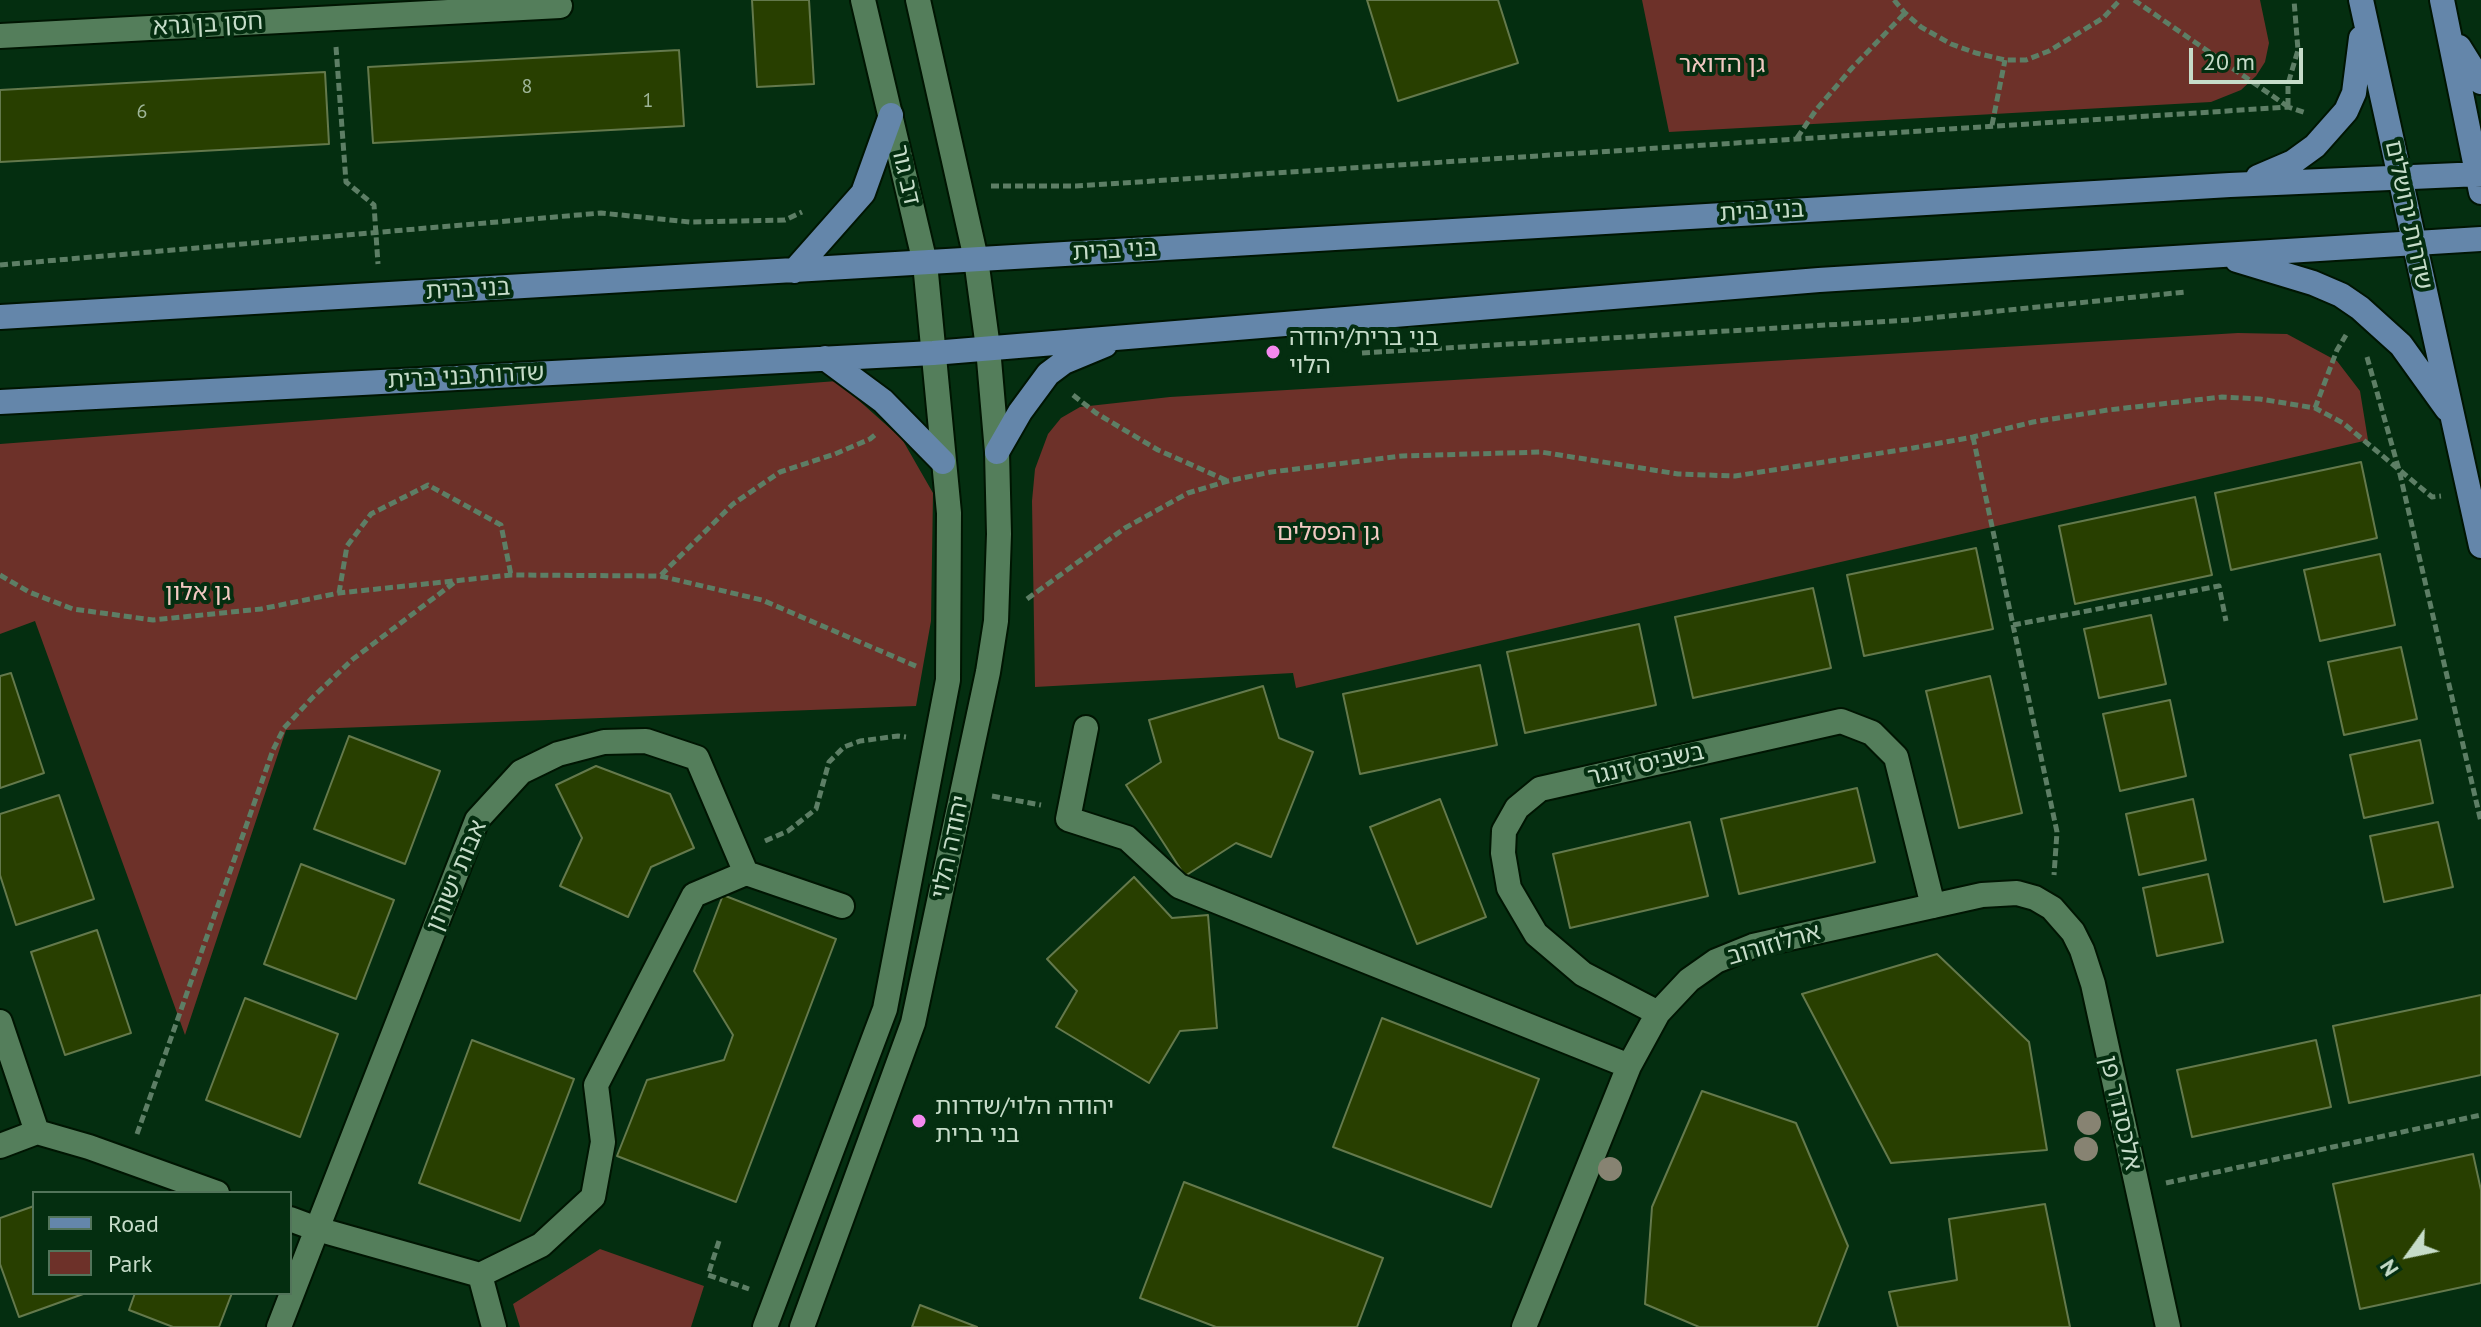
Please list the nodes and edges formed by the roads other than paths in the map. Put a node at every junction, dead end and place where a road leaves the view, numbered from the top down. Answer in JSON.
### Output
{"nodes":[{"id":1,"x":863,"y":0,"type":"edge"},
{"id":2,"x":918,"y":0,"type":"edge"},
{"id":3,"x":2442,"y":0,"type":"edge"},
{"id":4,"x":560,"y":6,"type":"dead end"},
{"id":5,"x":2362,"y":6,"type":"edge"},
{"id":6,"x":392,"y":8,"type":"edge"},
{"id":7,"x":2449,"y":30,"type":"junction"},
{"id":8,"x":0,"y":36,"type":"edge"},
{"id":9,"x":2481,"y":82,"type":"edge"},
{"id":10,"x":891,"y":115,"type":"junction"},
{"id":11,"x":2400,"y":177,"type":"junction"},
{"id":12,"x":2480,"y":180,"type":"edge"},
{"id":13,"x":2230,"y":185,"type":"junction"},
{"id":14,"x":2481,"y":239,"type":"edge"},
{"id":15,"x":2414,"y":243,"type":"junction"},
{"id":16,"x":2220,"y":255,"type":"junction"},
{"id":17,"x":976,"y":259,"type":"junction"},
{"id":18,"x":925,"y":263,"type":"junction"},
{"id":19,"x":794,"y":271,"type":"junction"},
{"id":20,"x":0,"y":317,"type":"edge"},
{"id":21,"x":1124,"y":336,"type":"junction"},
{"id":22,"x":988,"y":348,"type":"junction"},
{"id":23,"x":933,"y":353,"type":"junction"},
{"id":24,"x":825,"y":358,"type":"junction"},
{"id":25,"x":0,"y":402,"type":"edge"},
{"id":26,"x":2453,"y":418,"type":"junction"},
{"id":27,"x":997,"y":452,"type":"junction"},
{"id":28,"x":943,"y":462,"type":"junction"},
{"id":29,"x":2481,"y":546,"type":"edge"},
{"id":30,"x":1086,"y":728,"type":"dead end"},
{"id":31,"x":742,"y":863,"type":"junction"},
{"id":32,"x":842,"y":906,"type":"dead end"},
{"id":33,"x":1933,"y":906,"type":"junction"},
{"id":34,"x":2052,"y":908,"type":"joint"},
{"id":35,"x":1658,"y":1013,"type":"junction"},
{"id":36,"x":0,"y":1022,"type":"edge"},
{"id":37,"x":1629,"y":1066,"type":"junction"},
{"id":38,"x":37,"y":1132,"type":"junction"},
{"id":39,"x":0,"y":1146,"type":"edge"},
{"id":40,"x":211,"y":1191,"type":"edge"},
{"id":41,"x":292,"y":1220,"type":"edge"},
{"id":42,"x":317,"y":1229,"type":"junction"},
{"id":43,"x":480,"y":1275,"type":"junction"},
{"id":44,"x":292,"y":1293,"type":"edge"},
{"id":45,"x":291,"y":1295,"type":"edge"},
{"id":46,"x":279,"y":1327,"type":"edge"},
{"id":47,"x":494,"y":1327,"type":"edge"},
{"id":48,"x":765,"y":1327,"type":"edge"},
{"id":49,"x":802,"y":1327,"type":"edge"},
{"id":50,"x":1524,"y":1327,"type":"edge"},
{"id":51,"x":2168,"y":1327,"type":"edge"}],
"edges":[{"from":1,"to":10,"type":"street","name":"דב גור"},
{"from":2,"to":17,"type":"street","name":"דב גור"},
{"from":3,"to":7,"type":"main road"},
{"from":4,"to":6,"type":"street","name":"חסן בן גרא"},
{"from":5,"to":11,"type":"main road","name":"שדרות ירושלים"},
{"from":5,"to":13,"type":"main road"},
{"from":6,"to":8,"type":"street","name":"חסן בן גרא"},
{"from":7,"to":9,"type":"main road"},
{"from":7,"to":12,"type":"main road"},
{"from":10,"to":18,"type":"street","name":"דב גור"},
{"from":10,"to":19,"type":"main road"},
{"from":11,"to":12,"type":"main road"},
{"from":11,"to":13,"type":"main road"},
{"from":11,"to":15,"type":"main road","name":"שדרות ירושלים"},
{"from":13,"to":17,"type":"main road","name":"בני ברית"},
{"from":14,"to":15,"type":"main road"},
{"from":15,"to":16,"type":"main road"},
{"from":15,"to":26,"type":"main road","name":"שדרות ירושלים"},
{"from":16,"to":21,"type":"main road"},
{"from":16,"to":26,"type":"main road"},
{"from":17,"to":18,"type":"main road","name":"בני ברית"},
{"from":17,"to":22,"type":"street","name":"דב גור"},
{"from":18,"to":19,"type":"main road","name":"בני ברית"},
{"from":18,"to":23,"type":"street","name":"דב גור"},
{"from":19,"to":20,"type":"main road","name":"בני ברית"},
{"from":21,"to":22,"type":"main road"},
{"from":21,"to":27,"type":"main road"},
{"from":22,"to":23,"type":"main road"},
{"from":22,"to":27,"type":"street","name":"יהודה הלוי"},
{"from":23,"to":24,"type":"main road","name":"שדרות בני ברית"},
{"from":23,"to":28,"type":"street","name":"יהודה הלוי"},
{"from":24,"to":25,"type":"main road","name":"שדרות בני ברית"},
{"from":24,"to":28,"type":"main road"},
{"from":26,"to":29,"type":"main road","name":"שדרות ירושלים"},
{"from":27,"to":49,"type":"street","name":"יהודה הלוי"},
{"from":28,"to":48,"type":"street","name":"יהודה הלוי"},
{"from":30,"to":37,"type":"street"},
{"from":31,"to":32,"type":"street"},
{"from":31,"to":42,"type":"street","name":"אבות ישורון"},
{"from":31,"to":43,"type":"street"},
{"from":33,"to":34,"type":"street","name":"ארלוזורוב"},
{"from":33,"to":35,"type":"street","name":"ארלוזורוב"},
{"from":33,"to":35,"type":"street","name":"בשביס זינגר"},
{"from":34,"to":51,"type":"street","name":"אלכסנדר פן"},
{"from":35,"to":37,"type":"street","name":"ארלוזורוב"},
{"from":36,"to":38,"type":"street"},
{"from":37,"to":50,"type":"street","name":"ארלוזורוב"},
{"from":38,"to":39,"type":"street"},
{"from":38,"to":40,"type":"street"},
{"from":41,"to":42,"type":"street"},
{"from":42,"to":43,"type":"street"},
{"from":42,"to":44,"type":"street","name":"אבות ישורון"},
{"from":43,"to":47,"type":"street"},
{"from":45,"to":46,"type":"street","name":"אבות ישורון"}]}
